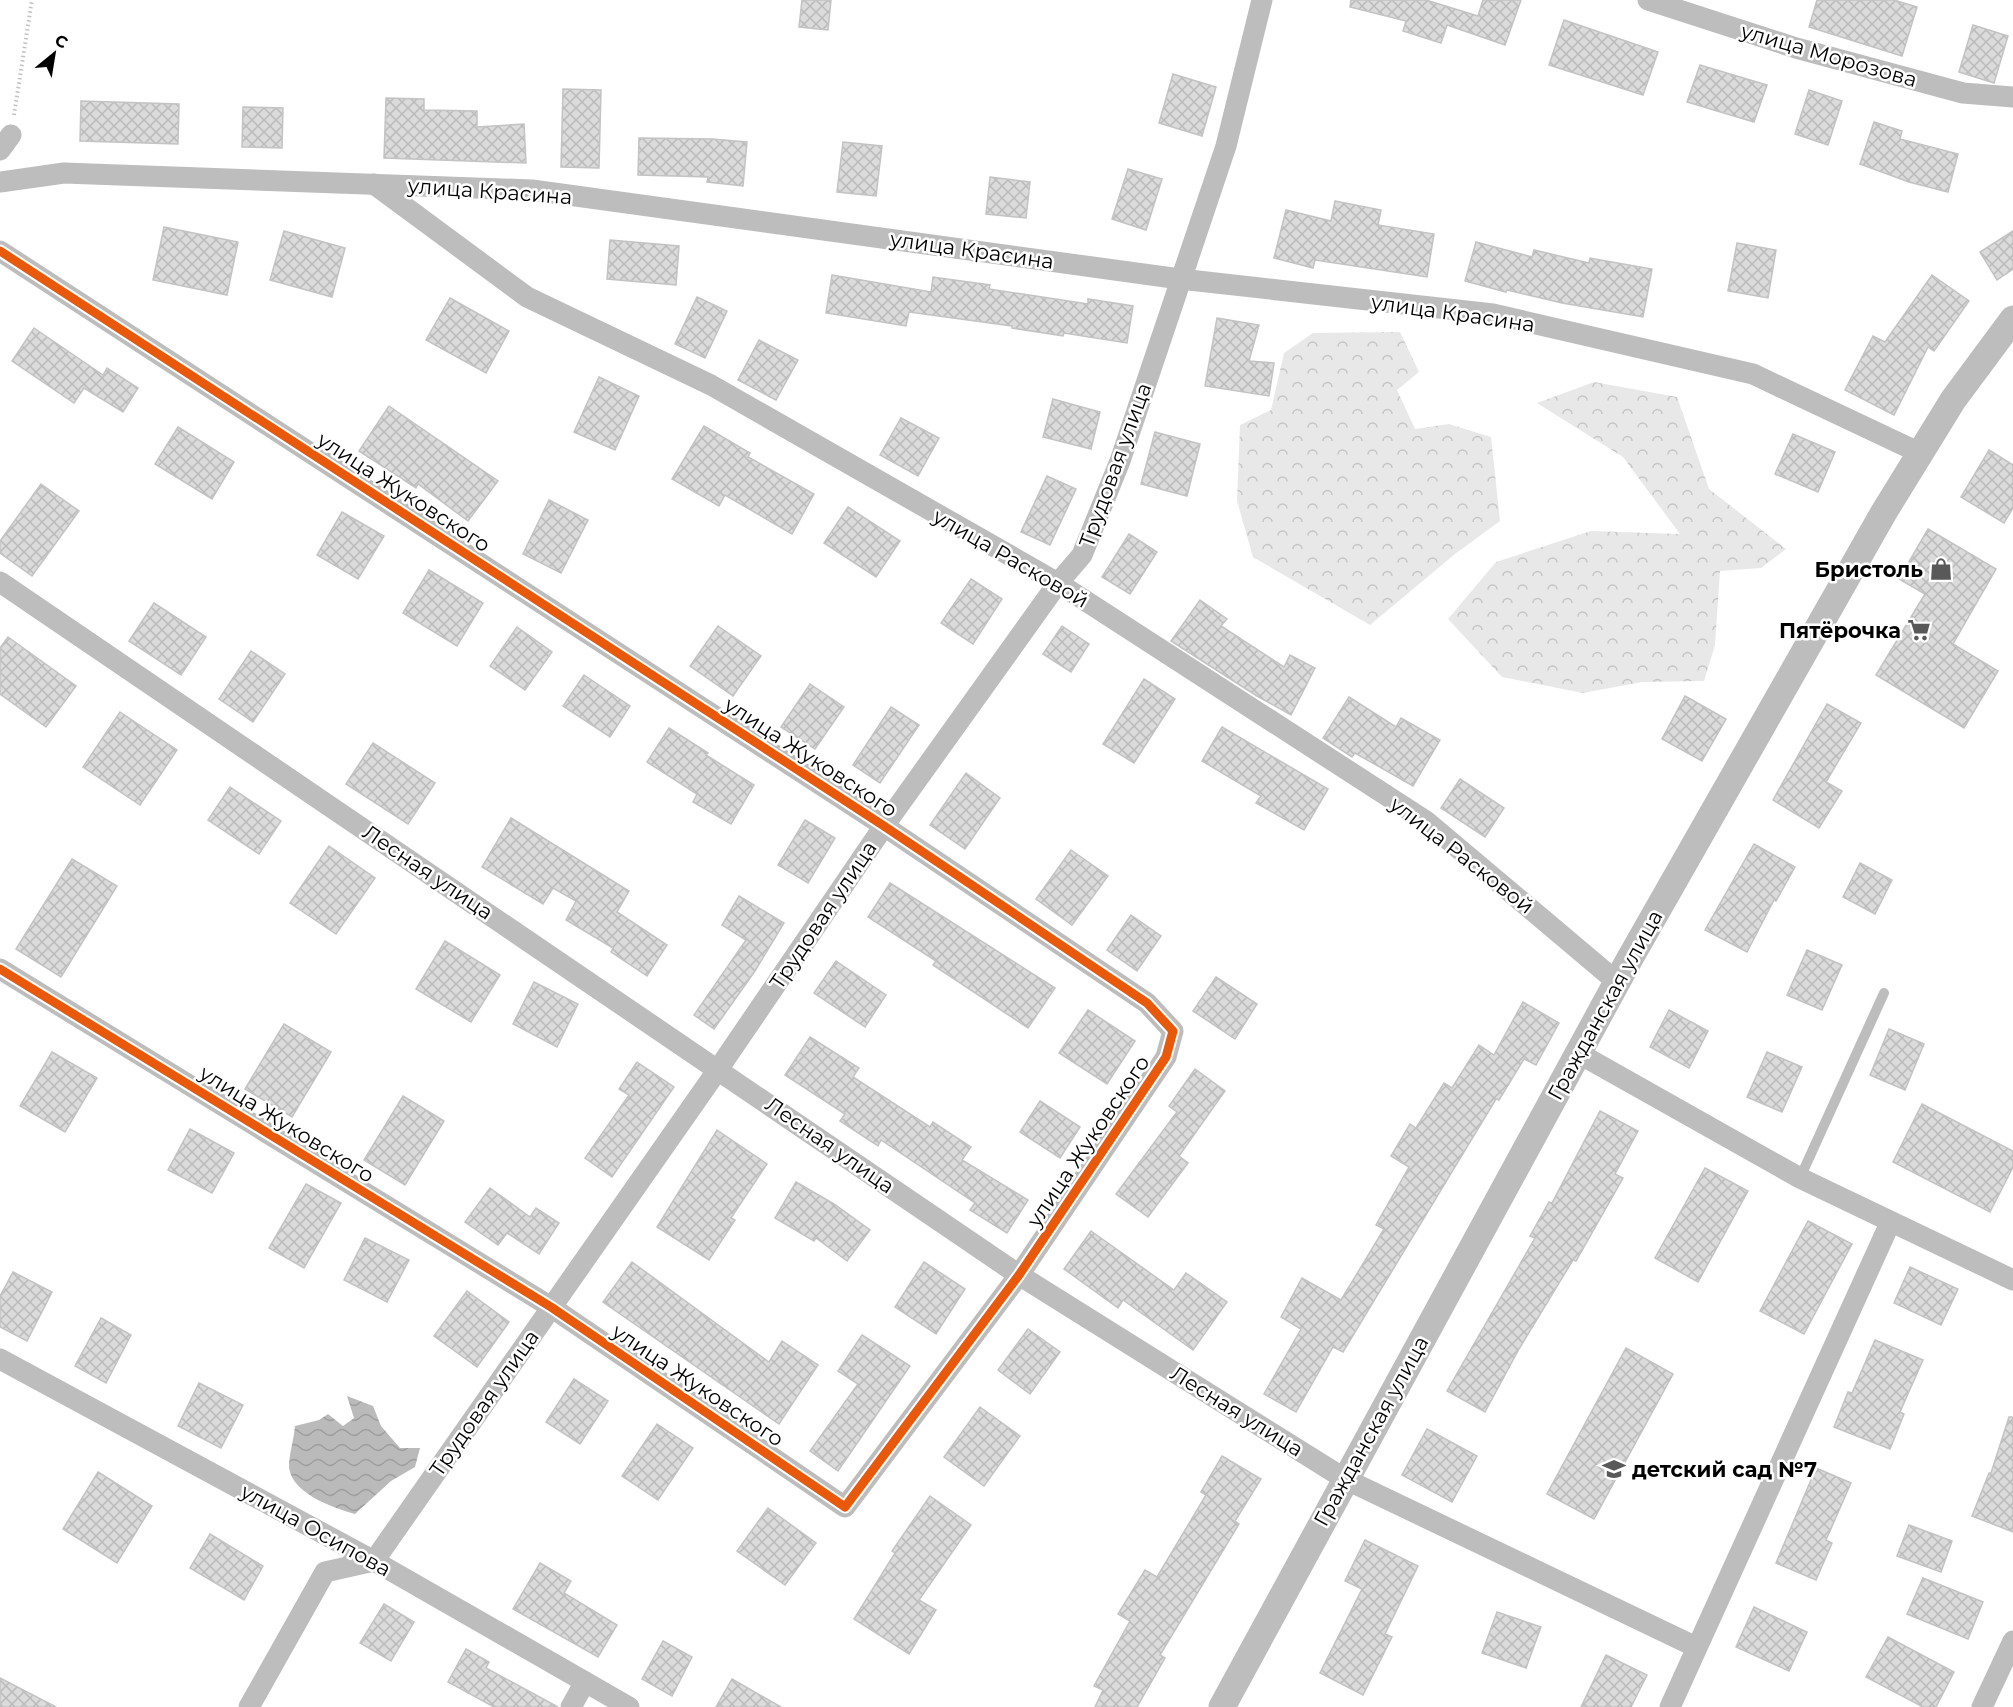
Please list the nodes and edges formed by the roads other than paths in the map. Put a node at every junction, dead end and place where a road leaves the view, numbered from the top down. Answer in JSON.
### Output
{"nodes":[{"id":1,"x":1262,"y":0,"type":"edge"},
{"id":2,"x":1648,"y":0,"type":"edge"},
{"id":3,"x":2013,"y":97,"type":"edge"},
{"id":4,"x":0,"y":182,"type":"edge"},
{"id":5,"x":374,"y":184,"type":"junction"},
{"id":6,"x":0,"y":251,"type":"edge"},
{"id":7,"x":1180,"y":279,"type":"junction"},
{"id":8,"x":2013,"y":319,"type":"edge"},
{"id":9,"x":1920,"y":453,"type":"junction"},
{"id":10,"x":0,"y":582,"type":"edge"},
{"id":11,"x":1058,"y":583,"type":"junction"},
{"id":12,"x":884,"y":826,"type":"junction"},
{"id":13,"x":0,"y":969,"type":"edge"},
{"id":14,"x":1617,"y":982,"type":"junction"},
{"id":15,"x":1884,"y":993,"type":"dead end"},
{"id":16,"x":1578,"y":1053,"type":"junction"},
{"id":17,"x":719,"y":1068,"type":"junction"},
{"id":18,"x":1800,"y":1178,"type":"junction"},
{"id":19,"x":1890,"y":1223,"type":"junction"},
{"id":20,"x":1019,"y":1275,"type":"junction"},
{"id":21,"x":2013,"y":1280,"type":"edge"},
{"id":22,"x":551,"y":1307,"type":"junction"},
{"id":23,"x":0,"y":1359,"type":"edge"},
{"id":24,"x":1345,"y":1479,"type":"junction"},
{"id":25,"x":374,"y":1561,"type":"junction"},
{"id":26,"x":2013,"y":1641,"type":"edge"},
{"id":27,"x":1696,"y":1647,"type":"junction"},
{"id":28,"x":585,"y":1682,"type":"junction"},
{"id":29,"x":249,"y":1707,"type":"edge"},
{"id":30,"x":571,"y":1707,"type":"edge"},
{"id":31,"x":629,"y":1707,"type":"edge"},
{"id":32,"x":1222,"y":1707,"type":"edge"},
{"id":33,"x":1670,"y":1707,"type":"edge"},
{"id":34,"x":1982,"y":1707,"type":"edge"}],
"edges":[{"from":1,"to":7,"type":"street","name":"Трудовая улица"},
{"from":2,"to":3,"type":"street","name":"улица Морозова"},
{"from":4,"to":5,"type":"street","name":"улица Красина"},
{"from":5,"to":7,"type":"street","name":"улица Красина"},
{"from":5,"to":11,"type":"street","name":"улица Расковой"},
{"from":6,"to":12,"type":"street","name":"улица Жуковского"},
{"from":7,"to":9,"type":"street","name":"улица Красина"},
{"from":7,"to":11,"type":"street","name":"Трудовая улица"},
{"from":8,"to":9,"type":"street","name":"Гражданская улица"},
{"from":9,"to":14,"type":"street","name":"Гражданская улица"},
{"from":10,"to":17,"type":"street","name":"Лесная улица"},
{"from":11,"to":12,"type":"street","name":"Трудовая улица"},
{"from":11,"to":14,"type":"street","name":"улица Расковой"},
{"from":12,"to":17,"type":"street","name":"Трудовая улица"},
{"from":12,"to":20,"type":"street","name":"улица Жуковского"},
{"from":13,"to":22,"type":"street","name":"улица Жуковского"},
{"from":14,"to":16,"type":"street","name":"Гражданская улица"},
{"from":15,"to":18,"type":"lane"},
{"from":16,"to":18,"type":"street"},
{"from":16,"to":24,"type":"street","name":"Гражданская улица"},
{"from":17,"to":20,"type":"street","name":"Лесная улица"},
{"from":17,"to":22,"type":"street","name":"Трудовая улица"},
{"from":18,"to":19,"type":"street"},
{"from":19,"to":21,"type":"street"},
{"from":19,"to":27,"type":"street"},
{"from":20,"to":22,"type":"street","name":"улица Жуковского"},
{"from":20,"to":24,"type":"street","name":"Лесная улица"},
{"from":22,"to":25,"type":"street","name":"Трудовая улица"},
{"from":23,"to":25,"type":"street","name":"улица Осипова"},
{"from":24,"to":27,"type":"street","name":"Лесная улица"},
{"from":24,"to":32,"type":"street","name":"Гражданская улица"},
{"from":25,"to":28,"type":"street","name":"улица Осипова"},
{"from":25,"to":29,"type":"street"},
{"from":26,"to":34,"type":"street"},
{"from":27,"to":33,"type":"street"},
{"from":28,"to":30,"type":"street"},
{"from":28,"to":31,"type":"street","name":"улица Осипова"}]}
